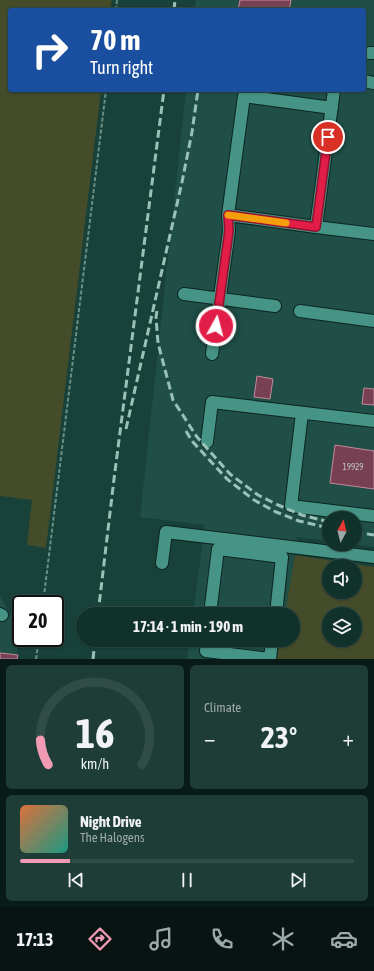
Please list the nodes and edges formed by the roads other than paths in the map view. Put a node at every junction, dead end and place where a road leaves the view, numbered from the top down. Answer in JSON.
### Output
{"nodes":[{"id":1,"x":334,"y":92,"type":"edge"},
{"id":2,"x":332,"y":108,"type":"junction"},
{"id":3,"x":228,"y":215,"type":"junction"},
{"id":4,"x":316,"y":227,"type":"junction"},
{"id":5,"x":374,"y":234,"type":"edge"},
{"id":6,"x":184,"y":294,"type":"dead end"},
{"id":7,"x":220,"y":299,"type":"junction"},
{"id":8,"x":275,"y":306,"type":"dead end"},
{"id":9,"x":300,"y":311,"type":"dead end"},
{"id":10,"x":374,"y":321,"type":"edge"},
{"id":11,"x":212,"y":354,"type":"dead end"},
{"id":12,"x":302,"y":413,"type":"junction"},
{"id":13,"x":374,"y":421,"type":"edge"},
{"id":14,"x":207,"y":442,"type":"dead end"},
{"id":15,"x":374,"y":516,"type":"edge"},
{"id":16,"x":253,"y":548,"type":"junction"},
{"id":17,"x":374,"y":558,"type":"edge"},
{"id":18,"x":162,"y":563,"type":"dead end"},
{"id":19,"x":211,"y":607,"type":"edge"},
{"id":20,"x":277,"y":607,"type":"edge"},
{"id":21,"x":271,"y":647,"type":"edge"},
{"id":22,"x":206,"y":650,"type":"edge"}],
"edges":[{"from":1,"to":2,"type":"lane"},
{"from":2,"to":3,"type":"lane"},
{"from":2,"to":4,"type":"lane"},
{"from":3,"to":4,"type":"lane"},
{"from":3,"to":7,"type":"lane"},
{"from":4,"to":5,"type":"lane"},
{"from":6,"to":7,"type":"lane"},
{"from":7,"to":8,"type":"lane"},
{"from":7,"to":11,"type":"lane"},
{"from":9,"to":10,"type":"lane"},
{"from":12,"to":13,"type":"lane"},
{"from":12,"to":14,"type":"lane"},
{"from":12,"to":15,"type":"lane"},
{"from":16,"to":17,"type":"lane"},
{"from":16,"to":18,"type":"lane"},
{"from":16,"to":19,"type":"lane"},
{"from":16,"to":20,"type":"lane"},
{"from":21,"to":22,"type":"lane"}]}
